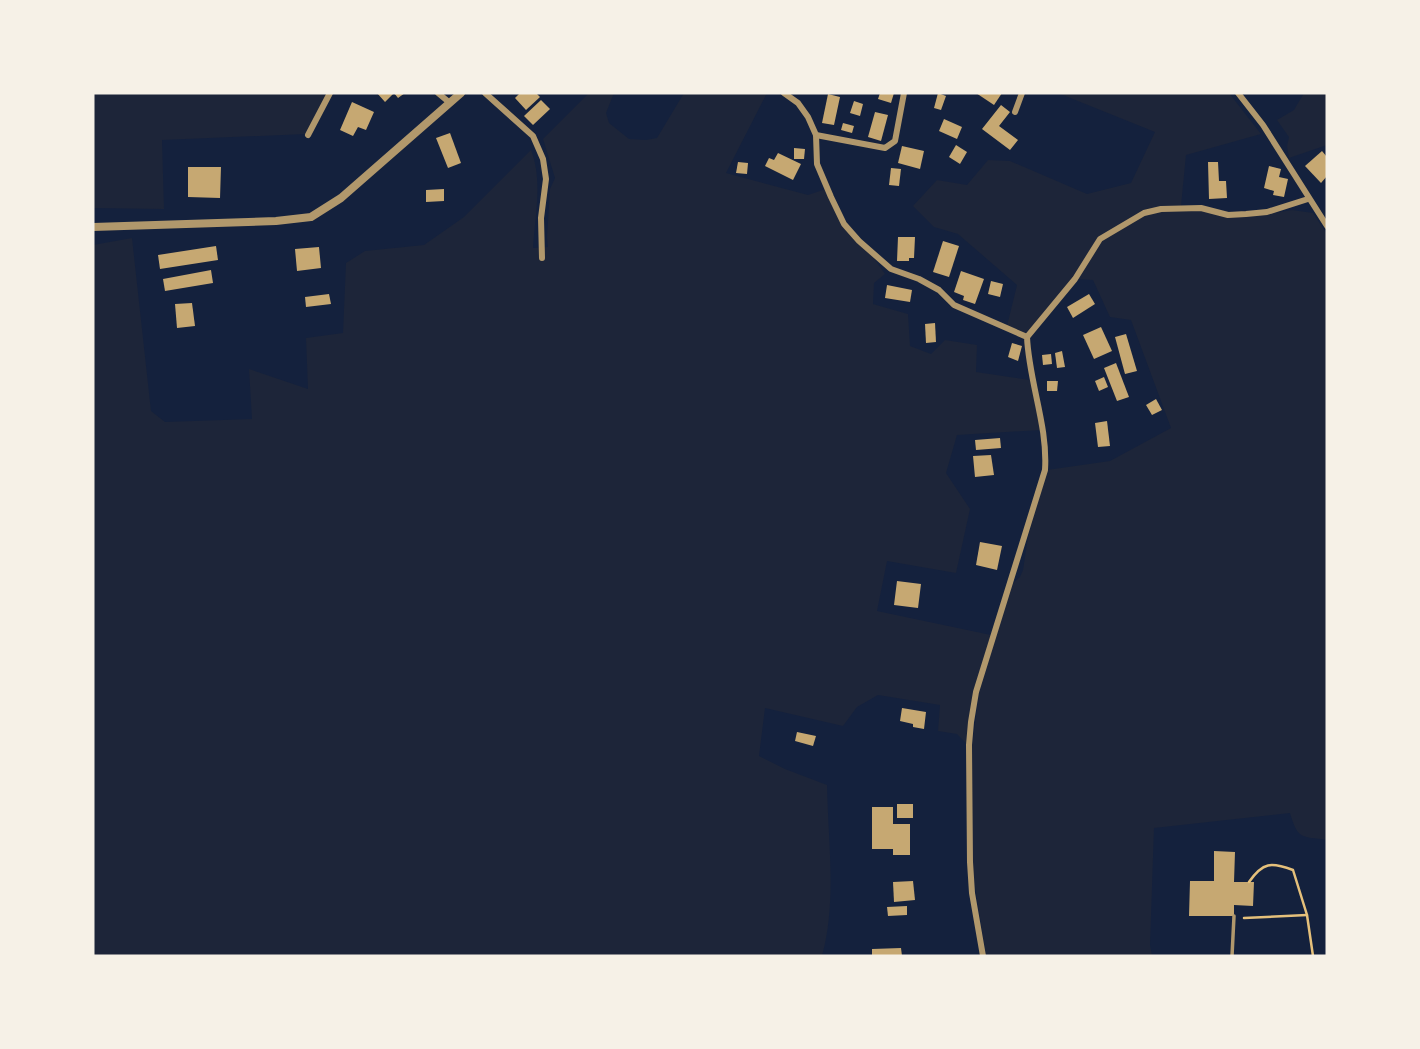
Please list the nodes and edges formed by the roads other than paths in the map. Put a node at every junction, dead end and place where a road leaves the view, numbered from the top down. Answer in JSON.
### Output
{"nodes":[{"id":1,"x":330,"y":93,"type":"edge"},
{"id":2,"x":438,"y":93,"type":"edge"},
{"id":3,"x":461,"y":93,"type":"edge"},
{"id":4,"x":485,"y":93,"type":"edge"},
{"id":5,"x":784,"y":93,"type":"edge"},
{"id":6,"x":904,"y":93,"type":"edge"},
{"id":7,"x":1021,"y":93,"type":"edge"},
{"id":8,"x":1238,"y":93,"type":"edge"},
{"id":9,"x":450,"y":103,"type":"junction"},
{"id":10,"x":1015,"y":112,"type":"dead end"},
{"id":11,"x":308,"y":135,"type":"dead end"},
{"id":12,"x":816,"y":135,"type":"junction"},
{"id":13,"x":1308,"y":199,"type":"junction"},
{"id":14,"x":1327,"y":226,"type":"edge"},
{"id":15,"x":93,"y":227,"type":"edge"},
{"id":16,"x":542,"y":258,"type":"dead end"},
{"id":17,"x":1027,"y":337,"type":"junction"},
{"id":18,"x":1233,"y":918,"type":"road end"},
{"id":19,"x":984,"y":956,"type":"edge"},
{"id":20,"x":1232,"y":956,"type":"edge"}],
"edges":[{"from":1,"to":11,"type":"street"},
{"from":2,"to":9,"type":"street"},
{"from":3,"to":9,"type":"street"},
{"from":4,"to":16,"type":"street"},
{"from":5,"to":12,"type":"street"},
{"from":6,"to":12,"type":"street"},
{"from":7,"to":10,"type":"street"},
{"from":8,"to":13,"type":"street"},
{"from":9,"to":15,"type":"street"},
{"from":12,"to":17,"type":"street"},
{"from":13,"to":14,"type":"street"},
{"from":13,"to":17,"type":"street"},
{"from":17,"to":19,"type":"street"},
{"from":18,"to":20,"type":"lane"}]}
